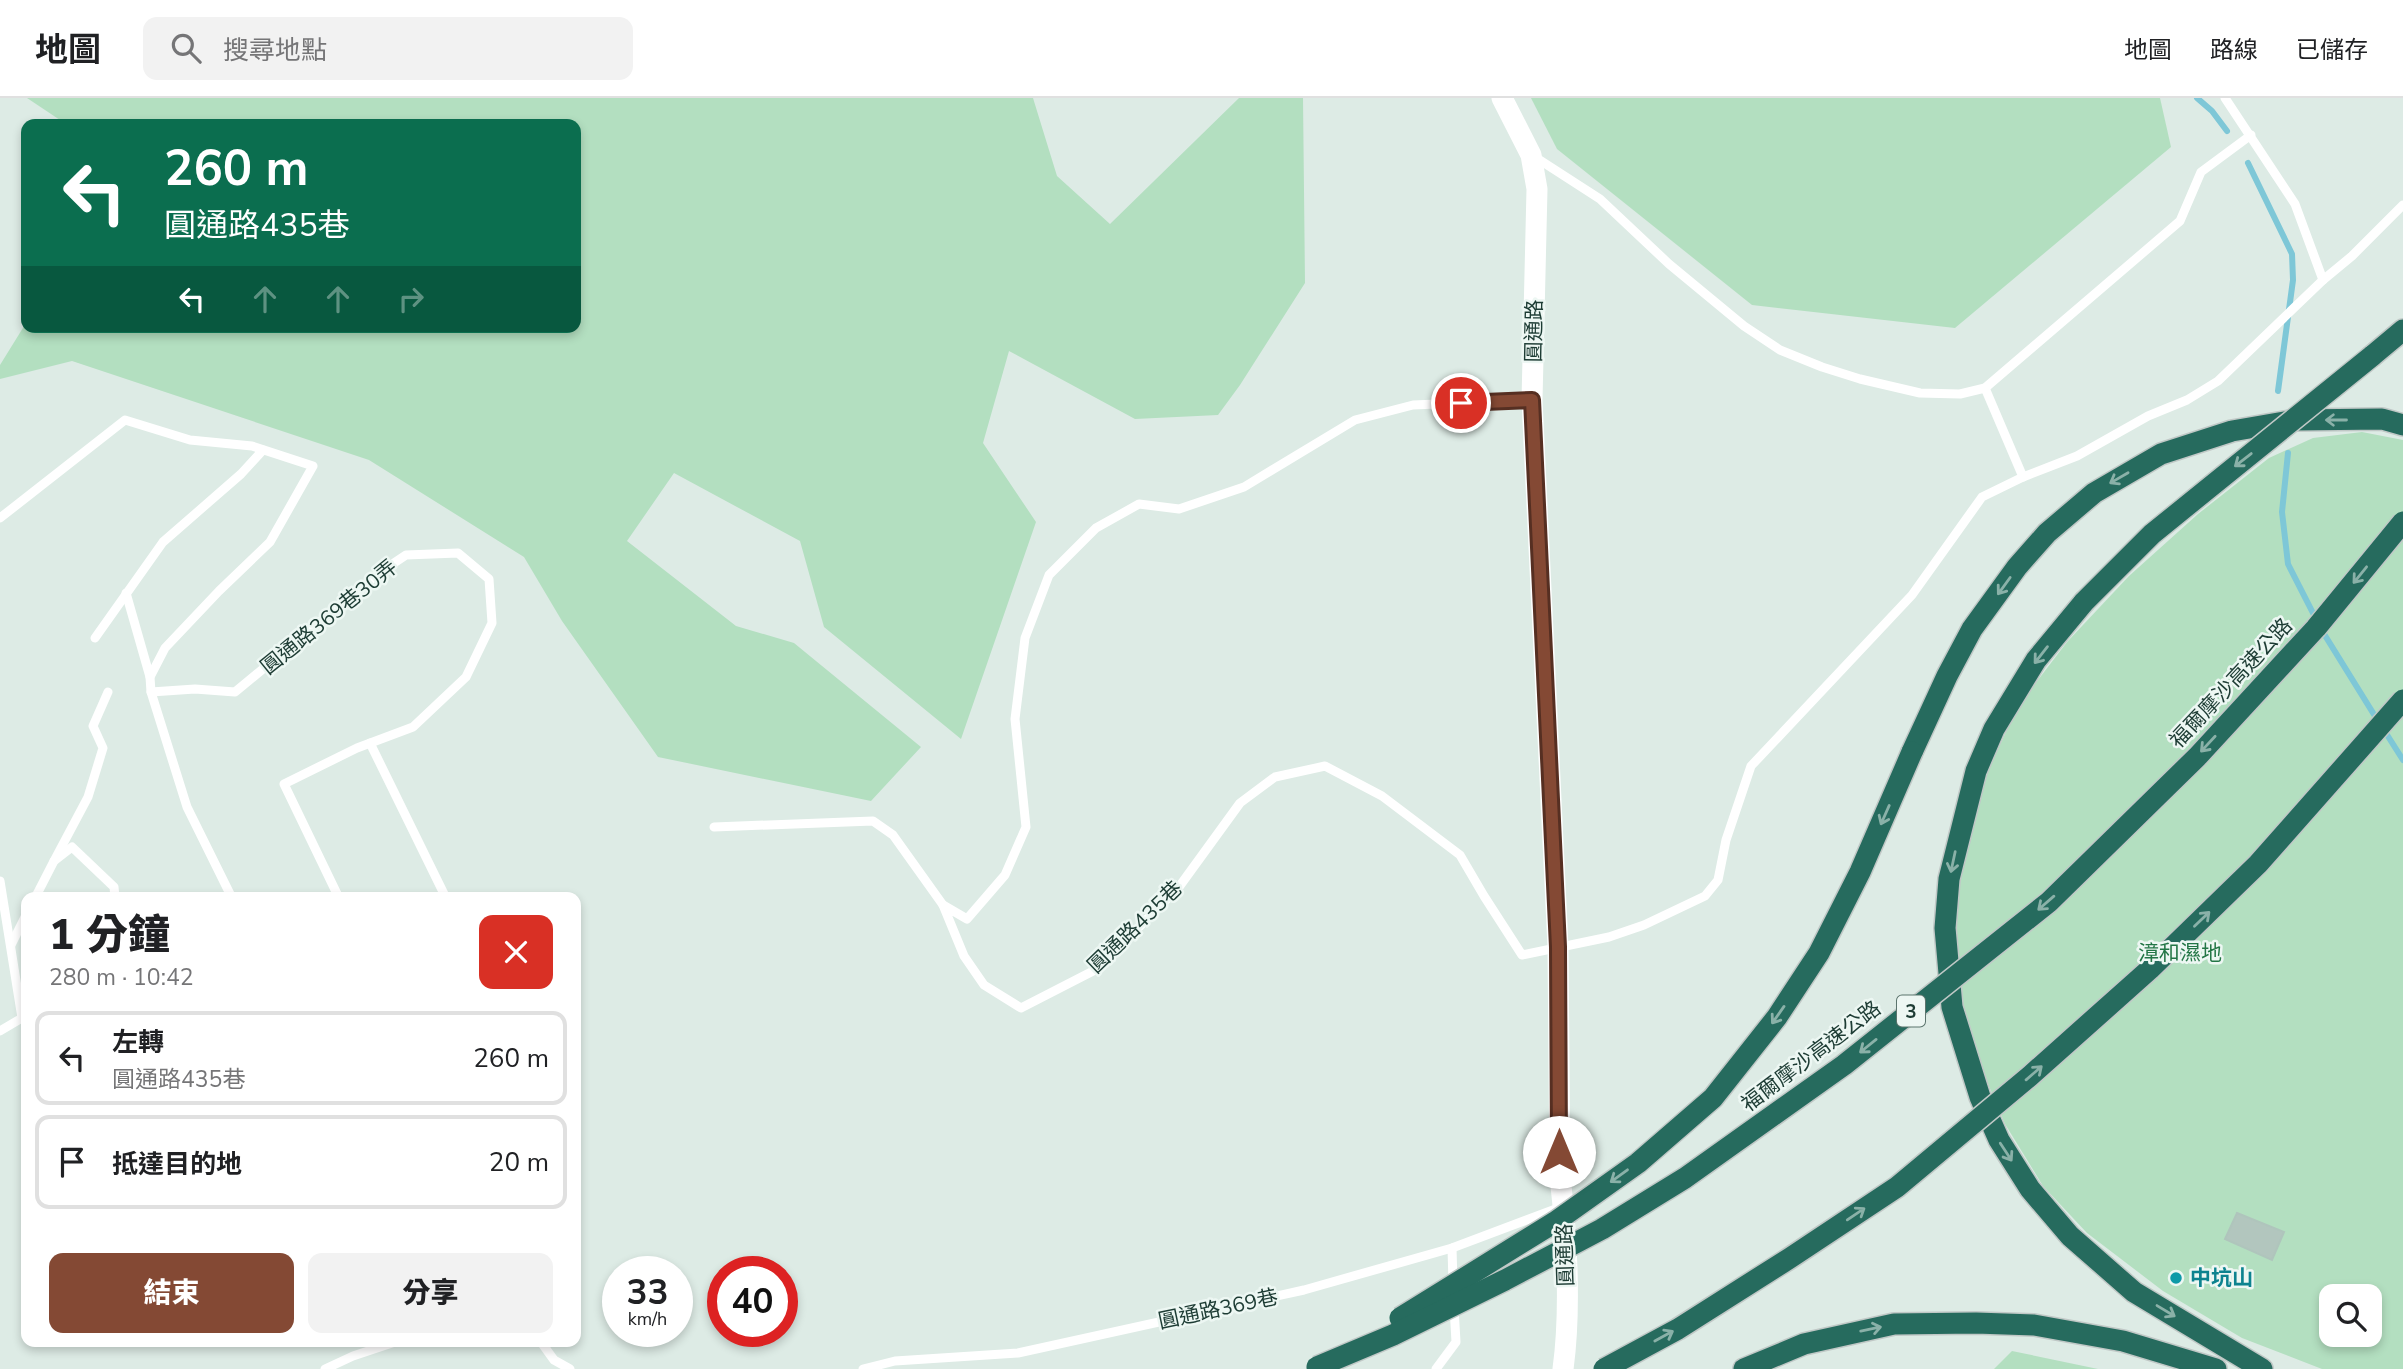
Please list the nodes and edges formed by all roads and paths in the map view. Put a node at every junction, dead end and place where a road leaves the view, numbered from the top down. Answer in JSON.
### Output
{"nodes":[{"id":1,"x":1502,"y":98,"type":"edge"},
{"id":2,"x":2225,"y":98,"type":"edge"},
{"id":3,"x":2248,"y":137,"type":"junction"},
{"id":4,"x":1531,"y":155,"type":"junction"},
{"id":5,"x":2403,"y":205,"type":"edge"},
{"id":6,"x":2323,"y":280,"type":"junction"},
{"id":7,"x":2403,"y":330,"type":"edge"},
{"id":8,"x":1985,"y":388,"type":"junction"},
{"id":9,"x":1532,"y":400,"type":"junction"},
{"id":10,"x":2403,"y":425,"type":"edge"},
{"id":11,"x":263,"y":450,"type":"junction"},
{"id":12,"x":2023,"y":477,"type":"junction"},
{"id":13,"x":0,"y":518,"type":"edge"},
{"id":14,"x":2403,"y":522,"type":"edge"},
{"id":15,"x":126,"y":593,"type":"junction"},
{"id":16,"x":95,"y":638,"type":"dead end"},
{"id":17,"x":150,"y":677,"type":"junction"},
{"id":18,"x":108,"y":692,"type":"dead end"},
{"id":19,"x":151,"y":692,"type":"junction"},
{"id":20,"x":2403,"y":700,"type":"edge"},
{"id":21,"x":370,"y":743,"type":"junction"},
{"id":22,"x":714,"y":827,"type":"dead end"},
{"id":23,"x":54,"y":861,"type":"junction"},
{"id":24,"x":0,"y":881,"type":"edge"},
{"id":25,"x":38,"y":892,"type":"edge"},
{"id":26,"x":114,"y":892,"type":"edge"},
{"id":27,"x":229,"y":892,"type":"edge"},
{"id":28,"x":336,"y":892,"type":"edge"},
{"id":29,"x":443,"y":892,"type":"edge"},
{"id":30,"x":943,"y":905,"type":"junction"},
{"id":31,"x":21,"y":925,"type":"edge"},
{"id":32,"x":11,"y":945,"type":"junction"},
{"id":33,"x":1558,"y":947,"type":"junction"},
{"id":34,"x":21,"y":1003,"type":"edge"},
{"id":35,"x":21,"y":1021,"type":"edge"},
{"id":36,"x":0,"y":1031,"type":"edge"},
{"id":37,"x":1563,"y":1206,"type":"junction"},
{"id":38,"x":1452,"y":1248,"type":"junction"},
{"id":39,"x":380,"y":1347,"type":"edge"},
{"id":40,"x":545,"y":1347,"type":"edge"},
{"id":41,"x":1315,"y":1368,"type":"edge"},
{"id":42,"x":325,"y":1369,"type":"edge"},
{"id":43,"x":570,"y":1369,"type":"edge"},
{"id":44,"x":863,"y":1369,"type":"edge"},
{"id":45,"x":1436,"y":1369,"type":"edge"},
{"id":46,"x":1563,"y":1369,"type":"edge"},
{"id":47,"x":1604,"y":1369,"type":"edge"},
{"id":48,"x":1744,"y":1369,"type":"edge"},
{"id":49,"x":2216,"y":1369,"type":"edge"},
{"id":50,"x":2262,"y":1369,"type":"edge"}],
"edges":[{"from":1,"to":4,"type":"street","name":"圓通路"},
{"from":2,"to":3,"type":"lane"},
{"from":3,"to":6,"type":"lane"},
{"from":3,"to":8,"type":"lane"},
{"from":4,"to":8,"type":"lane"},
{"from":4,"to":9,"type":"street","name":"圓通路"},
{"from":5,"to":6,"type":"lane"},
{"from":6,"to":12,"type":"lane"},
{"from":7,"to":50,"type":"highway","one_way":true,"bridge":true},
{"from":8,"to":12,"type":"lane"},
{"from":9,"to":30,"type":"lane"},
{"from":9,"to":33,"type":"street","name":"圓通路"},
{"from":10,"to":41,"type":"highway","one_way":true,"bridge":true},
{"from":11,"to":13,"type":"lane"},
{"from":11,"to":15,"type":"lane"},
{"from":11,"to":17,"type":"lane"},
{"from":12,"to":33,"type":"lane"},
{"from":14,"to":41,"type":"highway","name":"福爾摩沙高速公路","number":"3","one_way":true,"bridge":true},
{"from":15,"to":16,"type":"lane"},
{"from":15,"to":17,"type":"lane"},
{"from":17,"to":19,"type":"lane"},
{"from":18,"to":23,"type":"lane"},
{"from":19,"to":21,"type":"lane","name":"圓通路369巷30弄"},
{"from":19,"to":27,"type":"lane"},
{"from":47,"to":20,"type":"highway","one_way":true,"bridge":true},
{"from":21,"to":28,"type":"lane","name":"圓通路369巷30弄"},
{"from":21,"to":29,"type":"lane"},
{"from":22,"to":30,"type":"lane"},
{"from":23,"to":25,"type":"lane"},
{"from":23,"to":26,"type":"lane"},
{"from":24,"to":32,"type":"lane"},
{"from":30,"to":33,"type":"lane","name":"圓通路435巷"},
{"from":31,"to":32,"type":"lane"},
{"from":32,"to":34,"type":"lane"},
{"from":33,"to":37,"type":"street","name":"圓通路"},
{"from":35,"to":36,"type":"lane"},
{"from":37,"to":38,"type":"lane","name":"圓通路369巷"},
{"from":37,"to":46,"type":"street","name":"圓通路"},
{"from":38,"to":44,"type":"lane","name":"圓通路369巷"},
{"from":38,"to":45,"type":"lane"},
{"from":39,"to":42,"type":"lane"},
{"from":40,"to":43,"type":"lane"},
{"from":48,"to":49,"type":"highway","one_way":true}]}
